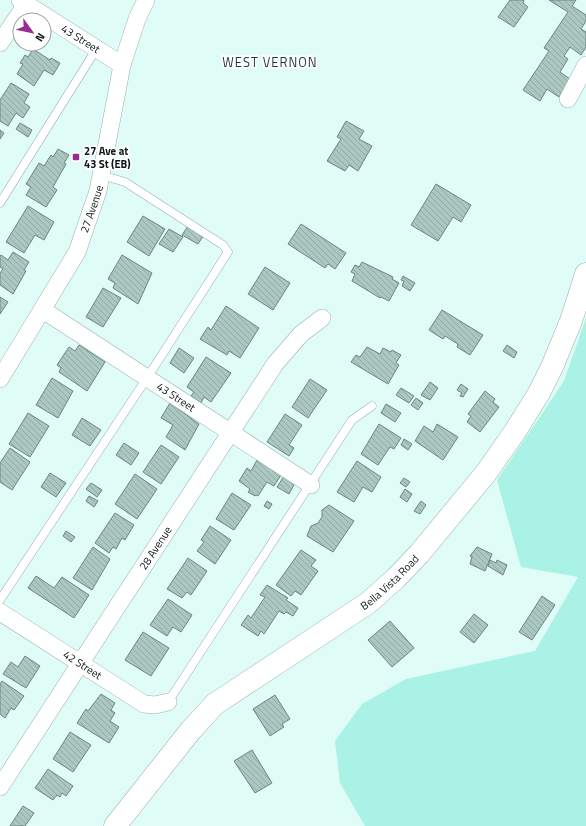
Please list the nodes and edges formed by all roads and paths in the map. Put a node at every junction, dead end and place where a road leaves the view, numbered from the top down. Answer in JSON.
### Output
{"nodes":[{"id":1,"x":146,"y":0,"type":"edge"},
{"id":2,"x":23,"y":2,"type":"edge"},
{"id":3,"x":0,"y":43,"type":"edge"},
{"id":4,"x":97,"y":48,"type":"junction"},
{"id":5,"x":122,"y":64,"type":"junction"},
{"id":6,"x":586,"y":65,"type":"edge"},
{"id":7,"x":568,"y":100,"type":"dead end"},
{"id":8,"x":101,"y":175,"type":"junction"},
{"id":9,"x":0,"y":203,"type":"edge"},
{"id":10,"x":586,"y":274,"type":"edge"},
{"id":11,"x":42,"y":310,"type":"junction"},
{"id":12,"x":322,"y":318,"type":"dead end"},
{"id":13,"x":147,"y":378,"type":"junction"},
{"id":14,"x":0,"y":379,"type":"edge"},
{"id":15,"x":372,"y":406,"type":"dead end"},
{"id":16,"x":231,"y":433,"type":"junction"},
{"id":17,"x":310,"y":484,"type":"junction"},
{"id":18,"x":0,"y":600,"type":"edge"},
{"id":19,"x":0,"y":612,"type":"edge"},
{"id":20,"x":80,"y":665,"type":"junction"},
{"id":21,"x":168,"y":702,"type":"joint"},
{"id":22,"x":0,"y":787,"type":"edge"},
{"id":23,"x":115,"y":826,"type":"edge"}],
"edges":[{"from":1,"to":5,"type":"street","name":"27 Avenue"},
{"from":2,"to":3,"type":"street"},
{"from":2,"to":4,"type":"street","name":"43 Street"},
{"from":4,"to":5,"type":"street","name":"43 Street"},
{"from":4,"to":9,"type":"lane"},
{"from":5,"to":8,"type":"street","name":"27 Avenue"},
{"from":6,"to":7,"type":"street"},
{"from":8,"to":11,"type":"street","name":"27 Avenue"},
{"from":8,"to":13,"type":"lane"},
{"from":10,"to":23,"type":"street","name":"Bella Vista Road"},
{"from":11,"to":13,"type":"street","name":"43 Street"},
{"from":11,"to":14,"type":"street","name":"27 Avenue"},
{"from":12,"to":16,"type":"street","name":"28 Avenue"},
{"from":13,"to":16,"type":"street","name":"43 Street"},
{"from":13,"to":18,"type":"lane"},
{"from":15,"to":17,"type":"lane"},
{"from":16,"to":17,"type":"street","name":"43 Street"},
{"from":16,"to":20,"type":"street","name":"28 Avenue"},
{"from":17,"to":21,"type":"lane"},
{"from":19,"to":20,"type":"street","name":"42 Street"},
{"from":20,"to":21,"type":"street","name":"42 Street"},
{"from":20,"to":22,"type":"street","name":"28 Avenue"}]}
